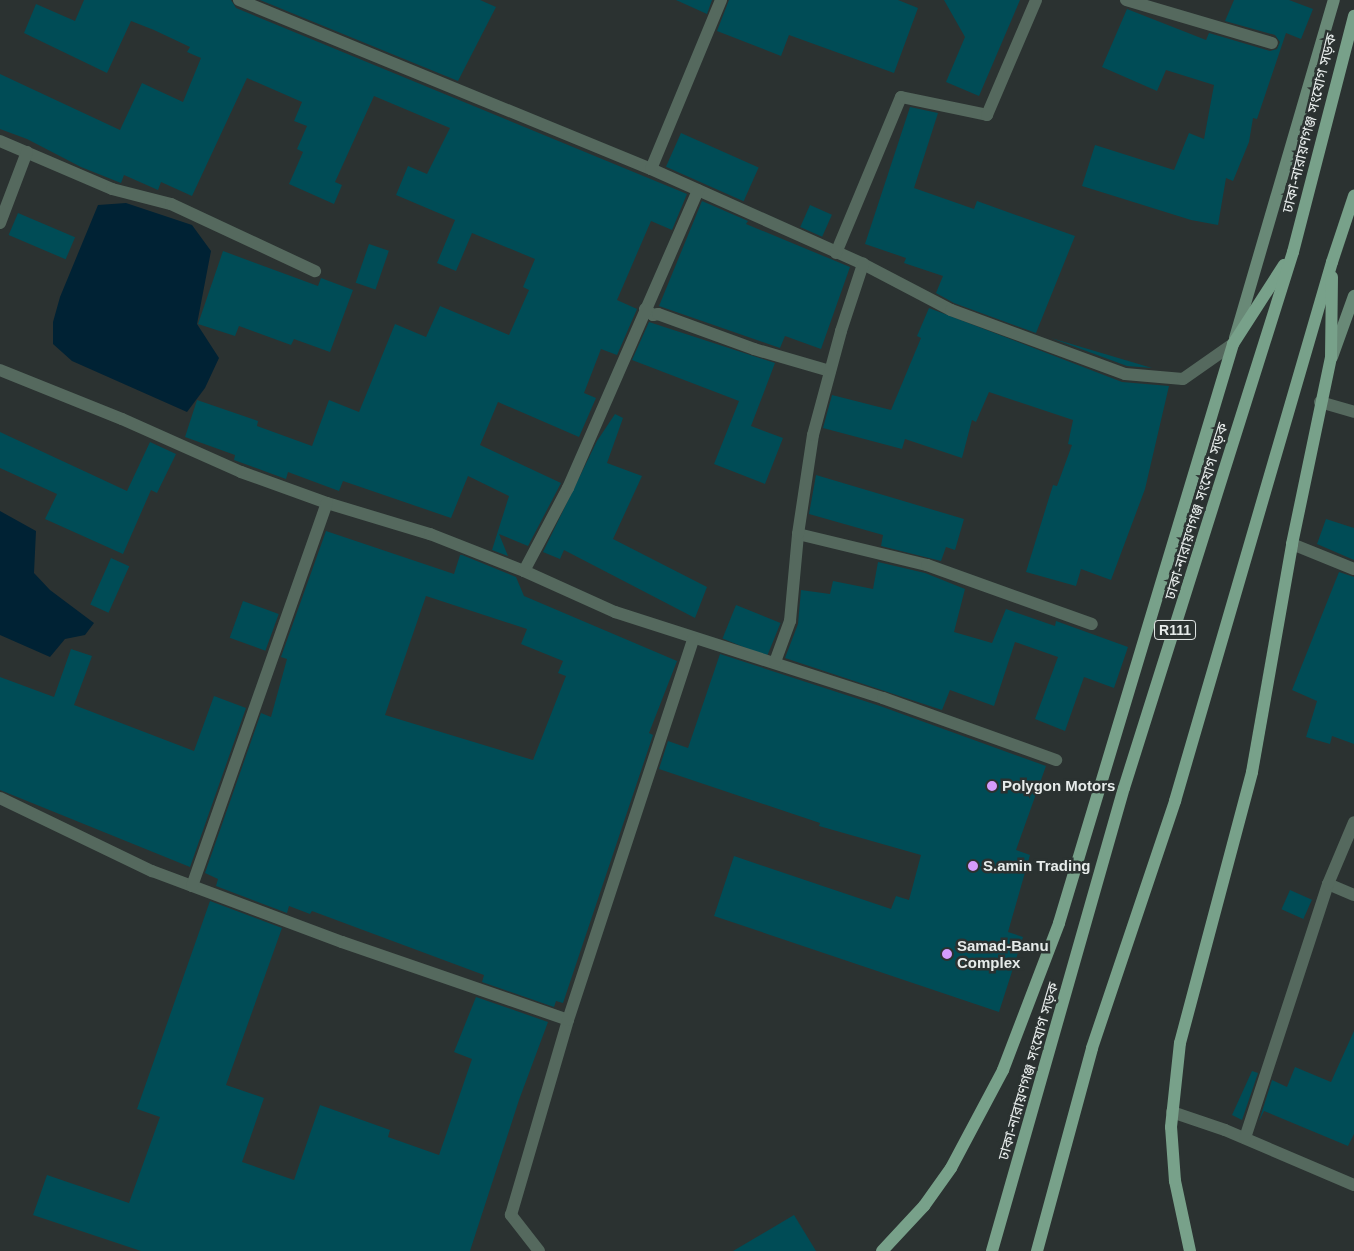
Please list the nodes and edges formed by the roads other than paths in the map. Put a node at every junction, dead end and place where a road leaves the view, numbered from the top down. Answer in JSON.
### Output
{"nodes":[{"id":1,"x":241,"y":0,"type":"edge"},
{"id":2,"x":721,"y":0,"type":"edge"},
{"id":3,"x":1036,"y":0,"type":"edge"},
{"id":4,"x":1126,"y":0,"type":"edge"},
{"id":5,"x":1334,"y":0,"type":"edge"},
{"id":6,"x":1354,"y":16,"type":"edge"},
{"id":7,"x":1272,"y":43,"type":"dead end"},
{"id":8,"x":0,"y":140,"type":"edge"},
{"id":9,"x":28,"y":152,"type":"junction"},
{"id":10,"x":652,"y":169,"type":"junction"},
{"id":11,"x":698,"y":190,"type":"junction"},
{"id":12,"x":1354,"y":196,"type":"edge"},
{"id":13,"x":0,"y":223,"type":"edge"},
{"id":14,"x":1293,"y":252,"type":"junction"},
{"id":15,"x":836,"y":253,"type":"junction"},
{"id":16,"x":1332,"y":262,"type":"junction"},
{"id":17,"x":863,"y":264,"type":"junction"},
{"id":18,"x":315,"y":271,"type":"dead end"},
{"id":19,"x":1354,"y":296,"type":"edge"},
{"id":20,"x":645,"y":309,"type":"junction"},
{"id":21,"x":1233,"y":344,"type":"junction"},
{"id":22,"x":1331,"y":358,"type":"junction"},
{"id":23,"x":0,"y":370,"type":"edge"},
{"id":24,"x":830,"y":371,"type":"junction"},
{"id":25,"x":1320,"y":402,"type":"junction"},
{"id":26,"x":1354,"y":412,"type":"edge"},
{"id":27,"x":326,"y":503,"type":"junction"},
{"id":28,"x":798,"y":534,"type":"junction"},
{"id":29,"x":1292,"y":544,"type":"junction"},
{"id":30,"x":1354,"y":569,"type":"edge"},
{"id":31,"x":524,"y":571,"type":"junction"},
{"id":32,"x":1092,"y":624,"type":"dead end"},
{"id":33,"x":693,"y":639,"type":"junction"},
{"id":34,"x":775,"y":662,"type":"junction"},
{"id":35,"x":1056,"y":760,"type":"dead end"},
{"id":36,"x":0,"y":798,"type":"edge"},
{"id":37,"x":1354,"y":822,"type":"edge"},
{"id":38,"x":1328,"y":884,"type":"junction"},
{"id":39,"x":192,"y":886,"type":"junction"},
{"id":40,"x":1354,"y":895,"type":"edge"},
{"id":41,"x":568,"y":1020,"type":"junction"},
{"id":42,"x":1172,"y":1112,"type":"junction"},
{"id":43,"x":1245,"y":1138,"type":"junction"},
{"id":44,"x":1354,"y":1185,"type":"edge"},
{"id":45,"x":993,"y":1247,"type":"edge"},
{"id":46,"x":539,"y":1251,"type":"edge"},
{"id":47,"x":882,"y":1251,"type":"edge"},
{"id":48,"x":1036,"y":1251,"type":"edge"},
{"id":49,"x":1190,"y":1251,"type":"edge"}],
"edges":[{"from":1,"to":10,"type":"street"},
{"from":2,"to":10,"type":"street"},
{"from":3,"to":15,"type":"street"},
{"from":4,"to":7,"type":"street"},
{"from":5,"to":21,"type":"street"},
{"from":6,"to":14,"type":"main road","name":"ঢাকা-নারায়ণগঞ্জ সংযোগ সড়ক","number":"R111"},
{"from":8,"to":9,"type":"street"},
{"from":9,"to":13,"type":"street"},
{"from":9,"to":18,"type":"street"},
{"from":10,"to":11,"type":"street"},
{"from":11,"to":15,"type":"street"},
{"from":11,"to":20,"type":"street"},
{"from":12,"to":16,"type":"main road"},
{"from":14,"to":21,"type":"main road","number":"R111"},
{"from":14,"to":45,"type":"main road","name":"ঢাকা-নারায়ণগঞ্জ সংযোগ সড়ক","number":"R111"},
{"from":15,"to":17,"type":"street"},
{"from":16,"to":22,"type":"main road"},
{"from":16,"to":48,"type":"main road"},
{"from":17,"to":21,"type":"street"},
{"from":17,"to":24,"type":"street"},
{"from":19,"to":22,"type":"street"},
{"from":20,"to":24,"type":"street"},
{"from":20,"to":31,"type":"street"},
{"from":21,"to":47,"type":"main road","number":"R111"},
{"from":22,"to":25,"type":"main road"},
{"from":23,"to":27,"type":"street"},
{"from":24,"to":28,"type":"street"},
{"from":25,"to":26,"type":"street"},
{"from":25,"to":29,"type":"main road"},
{"from":27,"to":31,"type":"street"},
{"from":27,"to":39,"type":"street"},
{"from":28,"to":32,"type":"street"},
{"from":28,"to":34,"type":"street"},
{"from":29,"to":30,"type":"street"},
{"from":29,"to":42,"type":"main road"},
{"from":31,"to":33,"type":"street"},
{"from":33,"to":34,"type":"street"},
{"from":33,"to":41,"type":"street"},
{"from":34,"to":35,"type":"street"},
{"from":36,"to":39,"type":"street"},
{"from":37,"to":38,"type":"street"},
{"from":38,"to":40,"type":"street"},
{"from":38,"to":43,"type":"street"},
{"from":39,"to":41,"type":"street"},
{"from":41,"to":46,"type":"street"},
{"from":42,"to":43,"type":"street"},
{"from":42,"to":49,"type":"main road"},
{"from":43,"to":44,"type":"street"}]}
